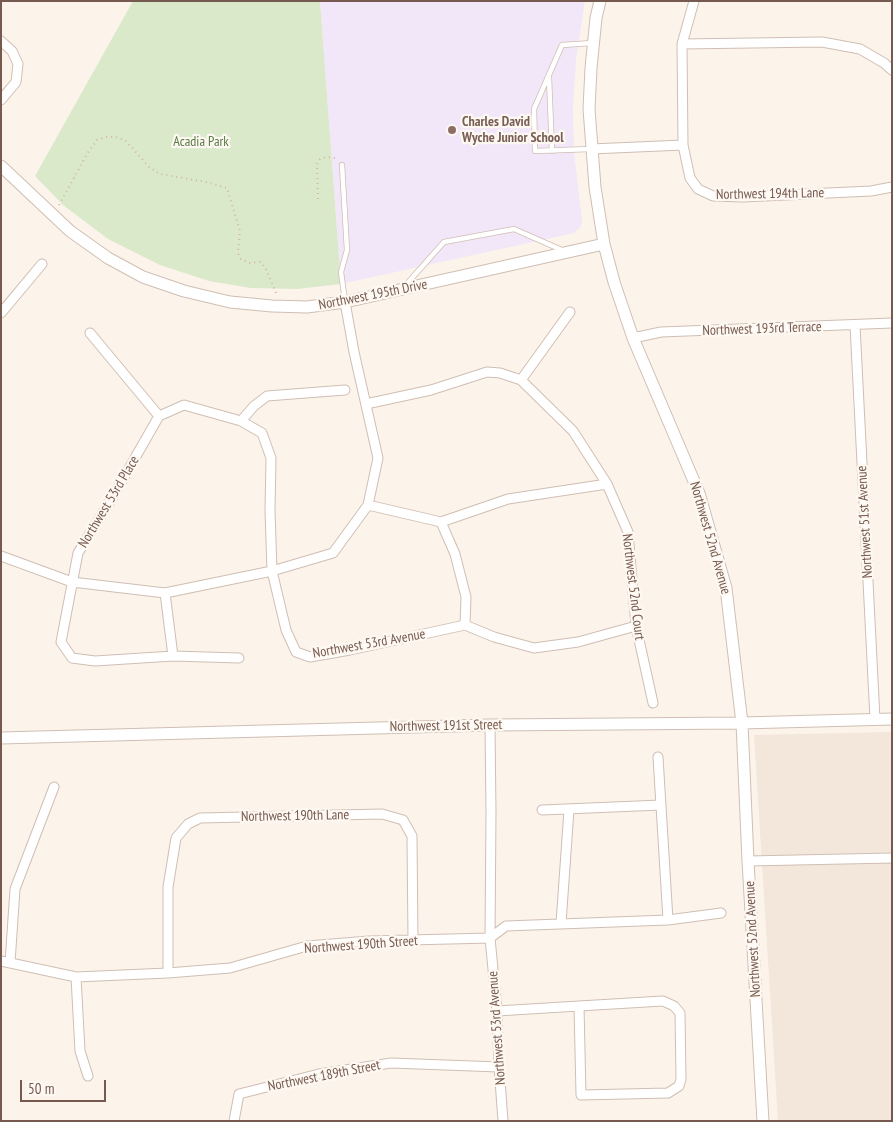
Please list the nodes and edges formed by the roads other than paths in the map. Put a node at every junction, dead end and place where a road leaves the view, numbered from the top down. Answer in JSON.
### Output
{"nodes":[{"id":1,"x":600,"y":1,"type":"edge"},
{"id":2,"x":694,"y":1,"type":"edge"},
{"id":3,"x":1,"y":40,"type":"edge"},
{"id":4,"x":594,"y":43,"type":"junction"},
{"id":5,"x":682,"y":44,"type":"junction"},
{"id":6,"x":892,"y":70,"type":"edge"},
{"id":7,"x":549,"y":76,"type":"junction"},
{"id":8,"x":1,"y":100,"type":"edge"},
{"id":9,"x":682,"y":145,"type":"junction"},
{"id":10,"x":591,"y":149,"type":"junction"},
{"id":11,"x":552,"y":150,"type":"junction"},
{"id":12,"x":342,"y":165,"type":"road end"},
{"id":13,"x":1,"y":166,"type":"edge"},
{"id":14,"x":892,"y":187,"type":"edge"},
{"id":15,"x":604,"y":244,"type":"junction"},
{"id":16,"x":567,"y":252,"type":"junction"},
{"id":17,"x":42,"y":264,"type":"dead end"},
{"id":18,"x":401,"y":290,"type":"junction"},
{"id":19,"x":345,"y":302,"type":"junction"},
{"id":20,"x":570,"y":312,"type":"dead end"},
{"id":21,"x":1,"y":313,"type":"edge"},
{"id":22,"x":892,"y":323,"type":"edge"},
{"id":23,"x":855,"y":325,"type":"junction"},
{"id":24,"x":90,"y":333,"type":"dead end"},
{"id":25,"x":633,"y":338,"type":"junction"},
{"id":26,"x":521,"y":380,"type":"junction"},
{"id":27,"x":345,"y":390,"type":"dead end"},
{"id":28,"x":366,"y":404,"type":"junction"},
{"id":29,"x":159,"y":416,"type":"junction"},
{"id":30,"x":241,"y":421,"type":"junction"},
{"id":31,"x":607,"y":484,"type":"junction"},
{"id":32,"x":368,"y":505,"type":"junction"},
{"id":33,"x":441,"y":522,"type":"junction"},
{"id":34,"x":1,"y":556,"type":"edge"},
{"id":35,"x":272,"y":571,"type":"junction"},
{"id":36,"x":72,"y":582,"type":"junction"},
{"id":37,"x":165,"y":593,"type":"junction"},
{"id":38,"x":465,"y":625,"type":"junction"},
{"id":39,"x":636,"y":626,"type":"junction"},
{"id":40,"x":172,"y":656,"type":"junction"},
{"id":41,"x":239,"y":658,"type":"dead end"},
{"id":42,"x":653,"y":703,"type":"dead end"},
{"id":43,"x":875,"y":719,"type":"junction"},
{"id":44,"x":892,"y":719,"type":"edge"},
{"id":45,"x":742,"y":722,"type":"junction"},
{"id":46,"x":490,"y":725,"type":"junction"},
{"id":47,"x":1,"y":738,"type":"edge"},
{"id":48,"x":658,"y":757,"type":"dead end"},
{"id":49,"x":54,"y":788,"type":"dead end"},
{"id":50,"x":661,"y":805,"type":"junction"},
{"id":51,"x":542,"y":810,"type":"dead end"},
{"id":52,"x":569,"y":810,"type":"junction"},
{"id":53,"x":892,"y":858,"type":"edge"},
{"id":54,"x":748,"y":861,"type":"junction"},
{"id":55,"x":721,"y":913,"type":"dead end"},
{"id":56,"x":668,"y":920,"type":"junction"},
{"id":57,"x":561,"y":923,"type":"junction"},
{"id":58,"x":490,"y":938,"type":"junction"},
{"id":59,"x":413,"y":942,"type":"junction"},
{"id":60,"x":6,"y":962,"type":"edge"},
{"id":61,"x":168,"y":973,"type":"junction"},
{"id":62,"x":76,"y":977,"type":"junction"},
{"id":63,"x":579,"y":1006,"type":"junction"},
{"id":64,"x":497,"y":1011,"type":"junction"},
{"id":65,"x":499,"y":1067,"type":"junction"},
{"id":66,"x":88,"y":1076,"type":"dead end"},
{"id":67,"x":234,"y":1121,"type":"edge"},
{"id":68,"x":503,"y":1121,"type":"edge"},
{"id":69,"x":763,"y":1121,"type":"edge"}],
"edges":[{"from":1,"to":4,"type":"street","name":"Northwest 52nd Avenue"},
{"from":2,"to":5,"type":"street","name":"Northwest 194th Lane"},
{"from":3,"to":8,"type":"street"},
{"from":4,"to":7,"type":"lane"},
{"from":4,"to":10,"type":"street","name":"Northwest 52nd Avenue"},
{"from":5,"to":6,"type":"street"},
{"from":5,"to":9,"type":"street","name":"Northwest 194th Lane"},
{"from":7,"to":11,"type":"lane"},
{"from":7,"to":11,"type":"lane"},
{"from":9,"to":10,"type":"street"},
{"from":9,"to":14,"type":"street","name":"Northwest 194th Lane"},
{"from":10,"to":11,"type":"lane"},
{"from":10,"to":15,"type":"street","name":"Northwest 52nd Avenue"},
{"from":12,"to":19,"type":"lane"},
{"from":13,"to":19,"type":"street","name":"Northwest 195th Drive"},
{"from":15,"to":16,"type":"street","name":"Northwest 195th Drive"},
{"from":15,"to":25,"type":"street","name":"Northwest 52nd Avenue"},
{"from":16,"to":18,"type":"street","name":"Northwest 195th Drive"},
{"from":16,"to":18,"type":"lane"},
{"from":17,"to":21,"type":"street"},
{"from":18,"to":19,"type":"street","name":"Northwest 195th Drive"},
{"from":19,"to":28,"type":"street"},
{"from":20,"to":26,"type":"street"},
{"from":22,"to":23,"type":"street","name":"Northwest 193rd Terrace"},
{"from":23,"to":25,"type":"street","name":"Northwest 193rd Terrace"},
{"from":23,"to":43,"type":"street","name":"Northwest 51st Avenue"},
{"from":24,"to":29,"type":"street"},
{"from":25,"to":45,"type":"street","name":"Northwest 52nd Avenue"},
{"from":26,"to":28,"type":"street"},
{"from":26,"to":31,"type":"street","name":"Northwest 52nd Court"},
{"from":27,"to":30,"type":"street"},
{"from":28,"to":32,"type":"street"},
{"from":29,"to":30,"type":"street"},
{"from":29,"to":36,"type":"street","name":"Northwest 53rd Place"},
{"from":30,"to":35,"type":"street","name":"Northwest 53rd Avenue"},
{"from":31,"to":33,"type":"street"},
{"from":31,"to":39,"type":"street","name":"Northwest 52nd Court"},
{"from":32,"to":33,"type":"street"},
{"from":32,"to":35,"type":"street"},
{"from":33,"to":38,"type":"street"},
{"from":34,"to":36,"type":"street"},
{"from":35,"to":37,"type":"street"},
{"from":35,"to":38,"type":"street","name":"Northwest 53rd Avenue"},
{"from":36,"to":37,"type":"street"},
{"from":36,"to":40,"type":"street","name":"Northwest 53rd Place"},
{"from":37,"to":40,"type":"street"},
{"from":38,"to":39,"type":"street"},
{"from":39,"to":42,"type":"street","name":"Northwest 52nd Court"},
{"from":40,"to":41,"type":"street","name":"Northwest 53rd Place"},
{"from":43,"to":44,"type":"street","name":"Northwest 191st Street"},
{"from":43,"to":45,"type":"street","name":"Northwest 191st Street"},
{"from":45,"to":46,"type":"street","name":"Northwest 191st Street"},
{"from":45,"to":54,"type":"street","name":"Northwest 52nd Avenue"},
{"from":46,"to":47,"type":"street","name":"Northwest 191st Street"},
{"from":46,"to":58,"type":"street","name":"Northwest 53rd Avenue"},
{"from":48,"to":50,"type":"street"},
{"from":49,"to":60,"type":"street"},
{"from":50,"to":52,"type":"street"},
{"from":50,"to":56,"type":"street"},
{"from":51,"to":52,"type":"street"},
{"from":52,"to":57,"type":"street"},
{"from":53,"to":54,"type":"street"},
{"from":54,"to":69,"type":"street","name":"Northwest 52nd Avenue"},
{"from":55,"to":56,"type":"street","name":"Northwest 190th Street"},
{"from":56,"to":57,"type":"street","name":"Northwest 190th Street"},
{"from":57,"to":58,"type":"street","name":"Northwest 190th Street"},
{"from":58,"to":59,"type":"street","name":"Northwest 190th Street"},
{"from":58,"to":64,"type":"street","name":"Northwest 53rd Avenue"},
{"from":59,"to":61,"type":"street","name":"Northwest 190th Street"},
{"from":59,"to":61,"type":"street","name":"Northwest 190th Lane"},
{"from":60,"to":62,"type":"street","name":"Northwest 190th Street"},
{"from":61,"to":62,"type":"street","name":"Northwest 190th Street"},
{"from":62,"to":66,"type":"street"},
{"from":63,"to":63,"type":"street"},
{"from":63,"to":64,"type":"street"},
{"from":64,"to":65,"type":"street","name":"Northwest 53rd Avenue"},
{"from":65,"to":67,"type":"street","name":"Northwest 189th Street"},
{"from":65,"to":68,"type":"street","name":"Northwest 53rd Avenue"}]}
